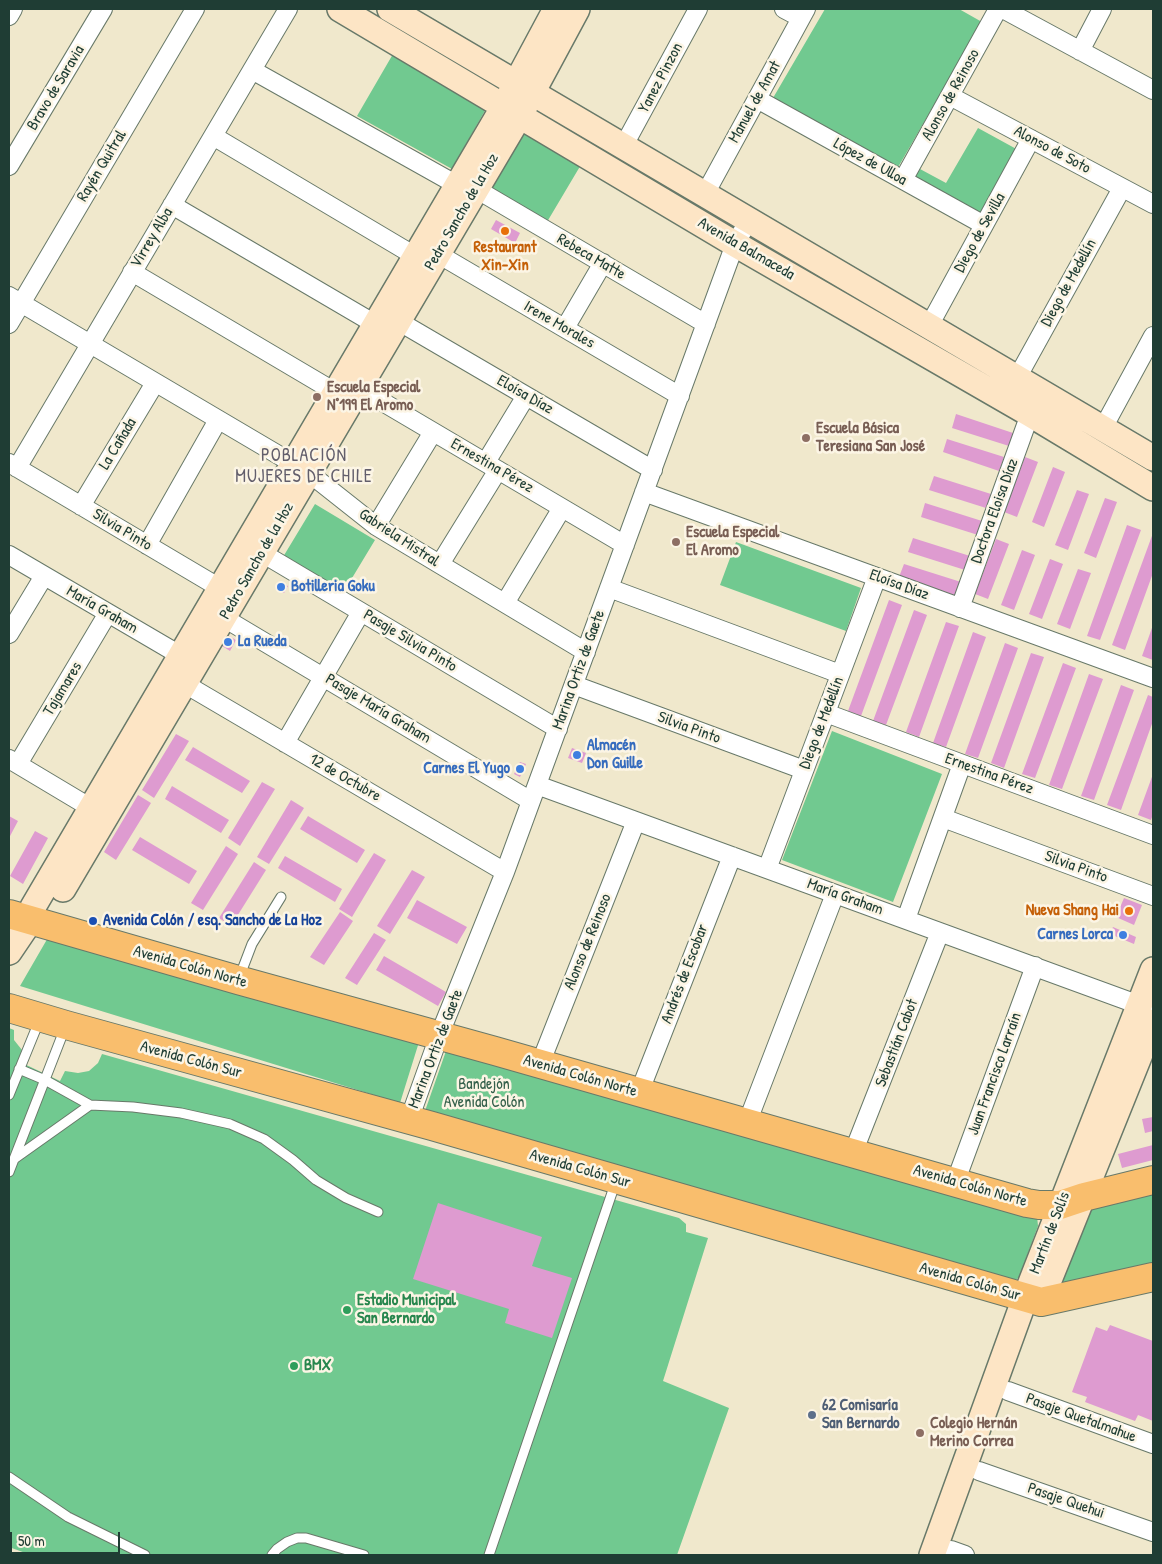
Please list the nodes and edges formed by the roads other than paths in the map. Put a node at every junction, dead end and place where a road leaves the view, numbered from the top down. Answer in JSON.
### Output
{"nodes":[{"id":1,"x":13,"y":9,"type":"edge"},
{"id":2,"x":103,"y":9,"type":"edge"},
{"id":3,"x":195,"y":9,"type":"edge"},
{"id":4,"x":288,"y":9,"type":"edge"},
{"id":5,"x":340,"y":9,"type":"edge"},
{"id":6,"x":390,"y":9,"type":"edge"},
{"id":7,"x":556,"y":9,"type":"edge"},
{"id":8,"x":577,"y":9,"type":"edge"},
{"id":9,"x":698,"y":9,"type":"edge"},
{"id":10,"x":784,"y":9,"type":"edge"},
{"id":11,"x":998,"y":9,"type":"edge"},
{"id":12,"x":1004,"y":9,"type":"edge"},
{"id":13,"x":1102,"y":9,"type":"edge"},
{"id":14,"x":804,"y":13,"type":"edge"},
{"id":15,"x":9,"y":16,"type":"edge"},
{"id":16,"x":1080,"y":51,"type":"junction"},
{"id":17,"x":252,"y":70,"type":"junction"},
{"id":18,"x":524,"y":88,"type":"junction"},
{"id":19,"x":1153,"y":90,"type":"edge"},
{"id":20,"x":950,"y":96,"type":"junction"},
{"id":21,"x":756,"y":99,"type":"junction"},
{"id":22,"x":512,"y":110,"type":"junction"},
{"id":23,"x":213,"y":136,"type":"junction"},
{"id":24,"x":1031,"y":139,"type":"junction"},
{"id":25,"x":623,"y":147,"type":"junction"},
{"id":26,"x":9,"y":166,"type":"edge"},
{"id":27,"x":903,"y":180,"type":"junction"},
{"id":28,"x":466,"y":187,"type":"junction"},
{"id":29,"x":1122,"y":188,"type":"junction"},
{"id":30,"x":705,"y":194,"type":"junction"},
{"id":31,"x":1153,"y":204,"type":"edge"},
{"id":32,"x":172,"y":205,"type":"junction"},
{"id":33,"x":749,"y":220,"type":"junction"},
{"id":34,"x":984,"y":225,"type":"junction"},
{"id":35,"x":735,"y":244,"type":"junction"},
{"id":36,"x":426,"y":255,"type":"junction"},
{"id":37,"x":603,"y":263,"type":"junction"},
{"id":38,"x":132,"y":272,"type":"junction"},
{"id":39,"x":15,"y":300,"type":"edge"},
{"id":40,"x":387,"y":323,"type":"junction"},
{"id":41,"x":9,"y":324,"type":"edge"},
{"id":42,"x":706,"y":324,"type":"junction"},
{"id":43,"x":929,"y":326,"type":"junction"},
{"id":44,"x":565,"y":328,"type":"junction"},
{"id":45,"x":1153,"y":336,"type":"edge"},
{"id":46,"x":90,"y":344,"type":"junction"},
{"id":47,"x":1017,"y":378,"type":"junction"},
{"id":48,"x":155,"y":383,"type":"junction"},
{"id":49,"x":359,"y":388,"type":"junction"},
{"id":50,"x":335,"y":392,"type":"junction"},
{"id":51,"x":526,"y":396,"type":"junction"},
{"id":52,"x":680,"y":396,"type":"junction"},
{"id":53,"x":1030,"y":414,"type":"junction"},
{"id":54,"x":218,"y":420,"type":"junction"},
{"id":55,"x":1103,"y":428,"type":"junction"},
{"id":56,"x":433,"y":432,"type":"junction"},
{"id":57,"x":1153,"y":458,"type":"edge"},
{"id":58,"x":13,"y":465,"type":"edge"},
{"id":59,"x":492,"y":466,"type":"junction"},
{"id":60,"x":301,"y":469,"type":"junction"},
{"id":61,"x":653,"y":470,"type":"junction"},
{"id":62,"x":1153,"y":488,"type":"edge"},
{"id":63,"x":644,"y":492,"type":"junction"},
{"id":64,"x":81,"y":506,"type":"junction"},
{"id":65,"x":562,"y":508,"type":"junction"},
{"id":66,"x":376,"y":526,"type":"junction"},
{"id":67,"x":146,"y":545,"type":"junction"},
{"id":68,"x":625,"y":545,"type":"junction"},
{"id":69,"x":262,"y":553,"type":"junction"},
{"id":70,"x":9,"y":555,"type":"edge"},
{"id":71,"x":440,"y":564,"type":"junction"},
{"id":72,"x":44,"y":576,"type":"junction"},
{"id":73,"x":877,"y":577,"type":"junction"},
{"id":74,"x":609,"y":588,"type":"junction"},
{"id":75,"x":226,"y":601,"type":"junction"},
{"id":76,"x":505,"y":603,"type":"junction"},
{"id":77,"x":960,"y":608,"type":"junction"},
{"id":78,"x":361,"y":612,"type":"junction"},
{"id":79,"x":108,"y":613,"type":"junction"},
{"id":80,"x":9,"y":634,"type":"edge"},
{"id":81,"x":586,"y":652,"type":"junction"},
{"id":82,"x":187,"y":668,"type":"junction"},
{"id":83,"x":840,"y":674,"type":"junction"},
{"id":84,"x":323,"y":677,"type":"junction"},
{"id":85,"x":1153,"y":678,"type":"edge"},
{"id":86,"x":574,"y":685,"type":"junction"},
{"id":87,"x":826,"y":714,"type":"junction"},
{"id":88,"x":558,"y":729,"type":"junction"},
{"id":89,"x":285,"y":743,"type":"junction"},
{"id":90,"x":13,"y":762,"type":"edge"},
{"id":91,"x":962,"y":764,"type":"junction"},
{"id":92,"x":804,"y":770,"type":"junction"},
{"id":93,"x":534,"y":793,"type":"junction"},
{"id":94,"x":99,"y":812,"type":"junction"},
{"id":95,"x":943,"y":818,"type":"junction"},
{"id":96,"x":636,"y":821,"type":"junction"},
{"id":97,"x":1153,"y":835,"type":"edge"},
{"id":98,"x":732,"y":856,"type":"junction"},
{"id":99,"x":767,"y":869,"type":"junction"},
{"id":100,"x":505,"y":872,"type":"junction"},
{"id":101,"x":835,"y":894,"type":"junction"},
{"id":102,"x":1153,"y":896,"type":"edge"},
{"id":103,"x":281,"y":897,"type":"dead end"},
{"id":104,"x":19,"y":918,"type":"edge"},
{"id":105,"x":906,"y":919,"type":"junction"},
{"id":106,"x":940,"y":932,"type":"junction"},
{"id":107,"x":9,"y":952,"type":"edge"},
{"id":108,"x":1035,"y":966,"type":"junction"},
{"id":109,"x":1153,"y":970,"type":"edge"},
{"id":110,"x":238,"y":980,"type":"junction"},
{"id":111,"x":9,"y":1008,"type":"edge"},
{"id":112,"x":1149,"y":1012,"type":"edge"},
{"id":113,"x":40,"y":1017,"type":"junction"},
{"id":114,"x":66,"y":1025,"type":"junction"},
{"id":115,"x":440,"y":1036,"type":"junction"},
{"id":116,"x":540,"y":1064,"type":"junction"},
{"id":117,"x":19,"y":1069,"type":"junction"},
{"id":118,"x":45,"y":1080,"type":"junction"},
{"id":119,"x":639,"y":1092,"type":"junction"},
{"id":120,"x":9,"y":1095,"type":"edge"},
{"id":121,"x":90,"y":1106,"type":"junction"},
{"id":122,"x":409,"y":1120,"type":"junction"},
{"id":123,"x":747,"y":1123,"type":"junction"},
{"id":124,"x":853,"y":1153,"type":"junction"},
{"id":125,"x":14,"y":1160,"type":"junction"},
{"id":126,"x":9,"y":1172,"type":"edge"},
{"id":127,"x":616,"y":1180,"type":"junction"},
{"id":128,"x":1153,"y":1180,"type":"edge"},
{"id":129,"x":955,"y":1183,"type":"junction"},
{"id":130,"x":1072,"y":1201,"type":"junction"},
{"id":131,"x":378,"y":1212,"type":"dead end"},
{"id":132,"x":1153,"y":1277,"type":"edge"},
{"id":133,"x":1033,"y":1300,"type":"junction"},
{"id":134,"x":1008,"y":1391,"type":"junction"},
{"id":135,"x":1153,"y":1444,"type":"edge"},
{"id":136,"x":980,"y":1471,"type":"junction"},
{"id":137,"x":9,"y":1477,"type":"edge"},
{"id":138,"x":1153,"y":1532,"type":"edge"},
{"id":139,"x":949,"y":1554,"type":"edge"},
{"id":140,"x":145,"y":1555,"type":"edge"},
{"id":141,"x":272,"y":1555,"type":"edge"},
{"id":142,"x":364,"y":1555,"type":"edge"},
{"id":143,"x":489,"y":1555,"type":"edge"}],
"edges":[{"from":1,"to":15,"type":"street"},
{"from":2,"to":26,"type":"street","name":"Bravo de Saravia"},
{"from":3,"to":39,"type":"street","name":"Rayén Quitral"},
{"from":4,"to":17,"type":"street","name":"Virrey Alba"},
{"from":5,"to":22,"type":"street","name":"Avenida Balmaceda"},
{"from":6,"to":18,"type":"street","name":"Avenida Balmaceda"},
{"from":7,"to":18,"type":"street","name":"Pedro Sancho de la Hoz"},
{"from":8,"to":18,"type":"street","name":"Pedro Sancho de la Hoz"},
{"from":9,"to":25,"type":"street","name":"Yanez Pinzon"},
{"from":10,"to":14,"type":"street"},
{"from":11,"to":20,"type":"street","name":"Alonso de Reinoso"},
{"from":12,"to":16,"type":"street"},
{"from":13,"to":16,"type":"street"},
{"from":14,"to":21,"type":"street","name":"Manuel de Amat"},
{"from":16,"to":19,"type":"street"},
{"from":17,"to":23,"type":"street","name":"Virrey Alba"},
{"from":17,"to":28,"type":"street","name":"Rebeca Matte"},
{"from":18,"to":22,"type":"street","name":"Pedro Sancho de la Hoz"},
{"from":18,"to":25,"type":"street","name":"Avenida Balmaceda"},
{"from":20,"to":24,"type":"street","name":"Alonso de Soto"},
{"from":20,"to":27,"type":"street","name":"Alonso de Reinoso"},
{"from":21,"to":27,"type":"street","name":"López de Ulloa"},
{"from":21,"to":30,"type":"street","name":"Manuel de Amat"},
{"from":22,"to":28,"type":"street","name":"Pedro Sancho de la Hoz"},
{"from":22,"to":35,"type":"street","name":"Avenida Balmaceda"},
{"from":23,"to":32,"type":"street","name":"Virrey Alba"},
{"from":23,"to":36,"type":"street","name":"Irene Morales"},
{"from":24,"to":29,"type":"street","name":"Alonso de Soto"},
{"from":24,"to":34,"type":"street","name":"Diego de Sevilla"},
{"from":25,"to":30,"type":"street","name":"Avenida Balmaceda"},
{"from":27,"to":34,"type":"street","name":"López de Ulloa"},
{"from":28,"to":36,"type":"street","name":"Pedro Sancho de la Hoz"},
{"from":28,"to":37,"type":"street","name":"Rebeca Matte"},
{"from":29,"to":31,"type":"street","name":"Alonso de Soto"},
{"from":29,"to":47,"type":"street","name":"Diego de Medellín"},
{"from":30,"to":33,"type":"street","name":"Avenida Balmaceda"},
{"from":32,"to":38,"type":"street","name":"Virrey Alba"},
{"from":32,"to":40,"type":"street","name":"Eloísa Díaz"},
{"from":33,"to":35,"type":"street","name":"Marina Ortiz de Gaete"},
{"from":33,"to":43,"type":"street","name":"Avenida Balmaceda"},
{"from":34,"to":43,"type":"street","name":"Diego de Sevilla"},
{"from":35,"to":42,"type":"street","name":"Marina Ortiz de Gaete"},
{"from":35,"to":53,"type":"street","name":"Avenida Balmaceda"},
{"from":36,"to":40,"type":"street","name":"Pedro Sancho de la Hoz"},
{"from":36,"to":44,"type":"street","name":"Irene Morales"},
{"from":37,"to":42,"type":"street","name":"Rebeca Matte"},
{"from":37,"to":44,"type":"street"},
{"from":38,"to":46,"type":"street","name":"Virrey Alba"},
{"from":38,"to":50,"type":"street"},
{"from":39,"to":41,"type":"street","name":"Rayén Quitral"},
{"from":39,"to":46,"type":"street","name":"Gabriela Mistral"},
{"from":40,"to":49,"type":"street","name":"Pedro Sancho de la Hoz"},
{"from":40,"to":50,"type":"street","name":"Pedro Sancho de la Hoz"},
{"from":40,"to":51,"type":"street","name":"Eloísa Díaz"},
{"from":42,"to":52,"type":"street","name":"Marina Ortiz de Gaete"},
{"from":43,"to":47,"type":"street","name":"Avenida Balmaceda"},
{"from":44,"to":52,"type":"street","name":"Irene Morales"},
{"from":45,"to":55,"type":"street"},
{"from":46,"to":48,"type":"street","name":"Gabriela Mistral"},
{"from":46,"to":58,"type":"street","name":"Virrey Alba"},
{"from":47,"to":55,"type":"street","name":"Avenida Balmaceda"},
{"from":48,"to":54,"type":"street","name":"Gabriela Mistral"},
{"from":48,"to":64,"type":"street","name":"La Cañada"},
{"from":49,"to":56,"type":"street","name":"Ernestina Pérez"},
{"from":49,"to":60,"type":"street","name":"Pedro Sancho de la Hoz"},
{"from":50,"to":60,"type":"street","name":"Pedro Sancho de la Hoz"},
{"from":51,"to":59,"type":"street"},
{"from":51,"to":61,"type":"street","name":"Eloísa Díaz"},
{"from":52,"to":61,"type":"street","name":"Marina Ortiz de Gaete"},
{"from":53,"to":62,"type":"street","name":"Avenida Balmaceda"},
{"from":53,"to":77,"type":"street","name":"Doctora Eloisa Díaz"},
{"from":54,"to":60,"type":"street","name":"Gabriela Mistral"},
{"from":54,"to":67,"type":"street"},
{"from":55,"to":57,"type":"street","name":"Avenida Balmaceda"},
{"from":56,"to":59,"type":"street","name":"Ernestina Pérez"},
{"from":56,"to":66,"type":"street"},
{"from":58,"to":64,"type":"street","name":"Silvia Pinto"},
{"from":59,"to":65,"type":"street","name":"Ernestina Pérez"},
{"from":59,"to":71,"type":"street"},
{"from":60,"to":66,"type":"street","name":"Gabriela Mistral"},
{"from":60,"to":69,"type":"street","name":"Pedro Sancho de la Hoz"},
{"from":60,"to":75,"type":"street","name":"Pedro Sancho de la Hoz"},
{"from":61,"to":63,"type":"street","name":"Marina Ortiz de Gaete"},
{"from":63,"to":68,"type":"street","name":"Marina Ortiz de Gaete"},
{"from":63,"to":73,"type":"street","name":"Eloísa Díaz"},
{"from":64,"to":67,"type":"street","name":"Silvia Pinto"},
{"from":65,"to":68,"type":"street","name":"Ernestina Pérez"},
{"from":65,"to":76,"type":"street"},
{"from":66,"to":71,"type":"street","name":"Gabriela Mistral"},
{"from":67,"to":75,"type":"street","name":"Silvia Pinto"},
{"from":68,"to":74,"type":"street","name":"Marina Ortiz de Gaete"},
{"from":69,"to":75,"type":"street","name":"Pedro Sancho de la Hoz"},
{"from":69,"to":78,"type":"street","name":"Pasaje Silvia Pinto"},
{"from":70,"to":72,"type":"street","name":"María Graham"},
{"from":71,"to":76,"type":"street","name":"Gabriela Mistral"},
{"from":72,"to":79,"type":"street","name":"María Graham"},
{"from":72,"to":80,"type":"street"},
{"from":73,"to":77,"type":"street","name":"Eloísa Díaz"},
{"from":73,"to":83,"type":"street","name":"Diego de Medellín"},
{"from":74,"to":81,"type":"street","name":"Marina Ortiz de Gaete"},
{"from":74,"to":83,"type":"street"},
{"from":75,"to":82,"type":"street","name":"Pedro Sancho de la Hoz"},
{"from":75,"to":84,"type":"street","name":"Pasaje María Graham"},
{"from":76,"to":81,"type":"street","name":"Gabriela Mistral"},
{"from":77,"to":85,"type":"street","name":"Eloísa Díaz"},
{"from":78,"to":84,"type":"street"},
{"from":78,"to":88,"type":"street","name":"Pasaje Silvia Pinto"},
{"from":79,"to":82,"type":"street","name":"María Graham"},
{"from":79,"to":90,"type":"street","name":"Tajamares"},
{"from":81,"to":86,"type":"street","name":"Marina Ortiz de Gaete"},
{"from":82,"to":89,"type":"street","name":"12 de Octubre"},
{"from":82,"to":94,"type":"street","name":"Pedro Sancho de la Hoz"},
{"from":83,"to":87,"type":"street","name":"Diego de Medellín"},
{"from":84,"to":89,"type":"street"},
{"from":84,"to":93,"type":"street","name":"Pasaje María Graham"},
{"from":86,"to":88,"type":"street","name":"Marina Ortiz de Gaete"},
{"from":86,"to":92,"type":"street","name":"Silvia Pinto"},
{"from":87,"to":91,"type":"street","name":"Ernestina Pérez"},
{"from":87,"to":92,"type":"street","name":"Diego de Medellín"},
{"from":88,"to":93,"type":"street","name":"Marina Ortiz de Gaete"},
{"from":89,"to":100,"type":"street","name":"12 de Octubre"},
{"from":90,"to":94,"type":"street"},
{"from":91,"to":95,"type":"street"},
{"from":91,"to":97,"type":"street","name":"Ernestina Pérez"},
{"from":92,"to":99,"type":"street","name":"Diego de Medellín"},
{"from":93,"to":96,"type":"street","name":"María Graham"},
{"from":93,"to":100,"type":"street","name":"Marina Ortiz de Gaete"},
{"from":94,"to":104,"type":"street","name":"Pedro Sancho de la Hoz"},
{"from":95,"to":102,"type":"street","name":"Silvia Pinto"},
{"from":95,"to":105,"type":"street"},
{"from":96,"to":98,"type":"street","name":"María Graham"},
{"from":96,"to":116,"type":"street","name":"Alonso de Reinoso"},
{"from":98,"to":99,"type":"street","name":"María Graham"},
{"from":98,"to":119,"type":"street","name":"Andrés de Escobar"},
{"from":99,"to":101,"type":"street","name":"María Graham"},
{"from":100,"to":115,"type":"street","name":"Marina Ortiz de Gaete"},
{"from":101,"to":105,"type":"street","name":"María Graham"},
{"from":101,"to":123,"type":"street"},
{"from":103,"to":110,"type":"lane"},
{"from":104,"to":107,"type":"street","name":"Pedro Sancho de la Hoz"},
{"from":104,"to":110,"type":"main road","name":"Avenida Colón Norte"},
{"from":105,"to":106,"type":"street","name":"María Graham"},
{"from":106,"to":108,"type":"street","name":"María Graham"},
{"from":106,"to":124,"type":"street","name":"Sebastián Cabot"},
{"from":108,"to":112,"type":"street","name":"María Graham"},
{"from":108,"to":129,"type":"street","name":"Juan Francisco Larraín"},
{"from":109,"to":112,"type":"street","name":"Martín de Solís"},
{"from":110,"to":115,"type":"main road","name":"Avenida Colón Norte"},
{"from":111,"to":113,"type":"main road","name":"Avenida Colón Sur"},
{"from":112,"to":130,"type":"street","name":"Martín de Solís"},
{"from":113,"to":114,"type":"main road","name":"Avenida Colón Sur"},
{"from":113,"to":117,"type":"lane"},
{"from":114,"to":118,"type":"lane"},
{"from":114,"to":122,"type":"main road","name":"Avenida Colón Sur"},
{"from":115,"to":116,"type":"main road","name":"Avenida Colón Norte"},
{"from":115,"to":122,"type":"street","name":"Marina Ortiz de Gaete"},
{"from":116,"to":119,"type":"main road","name":"Avenida Colón Norte"},
{"from":117,"to":118,"type":"lane"},
{"from":117,"to":120,"type":"lane"},
{"from":118,"to":121,"type":"lane"},
{"from":118,"to":125,"type":"lane"},
{"from":119,"to":123,"type":"main road","name":"Avenida Colón Norte"},
{"from":121,"to":125,"type":"lane"},
{"from":121,"to":131,"type":"lane"},
{"from":122,"to":127,"type":"main road","name":"Avenida Colón Sur"},
{"from":123,"to":124,"type":"main road","name":"Avenida Colón Norte"},
{"from":124,"to":129,"type":"main road","name":"Avenida Colón Norte"},
{"from":125,"to":126,"type":"lane"},
{"from":127,"to":133,"type":"main road","name":"Avenida Colón Sur"},
{"from":127,"to":143,"type":"lane"},
{"from":128,"to":130,"type":"main road","name":"Avenida Colón Norte"},
{"from":129,"to":130,"type":"main road","name":"Avenida Colón Norte"},
{"from":130,"to":133,"type":"street","name":"Martín de Solís"},
{"from":132,"to":133,"type":"main road","name":"Avenida Colón Sur"},
{"from":133,"to":134,"type":"street","name":"Martín de Solís"},
{"from":133,"to":139,"type":"street","name":"Martín de Solís"},
{"from":134,"to":135,"type":"street","name":"Pasaje Quetalmahue"},
{"from":134,"to":136,"type":"street","name":"Martín de Solís"},
{"from":136,"to":138,"type":"street","name":"Pasaje Quehui"},
{"from":136,"to":139,"type":"street","name":"Martín de Solís"},
{"from":137,"to":140,"type":"lane"},
{"from":141,"to":142,"type":"lane"}]}
